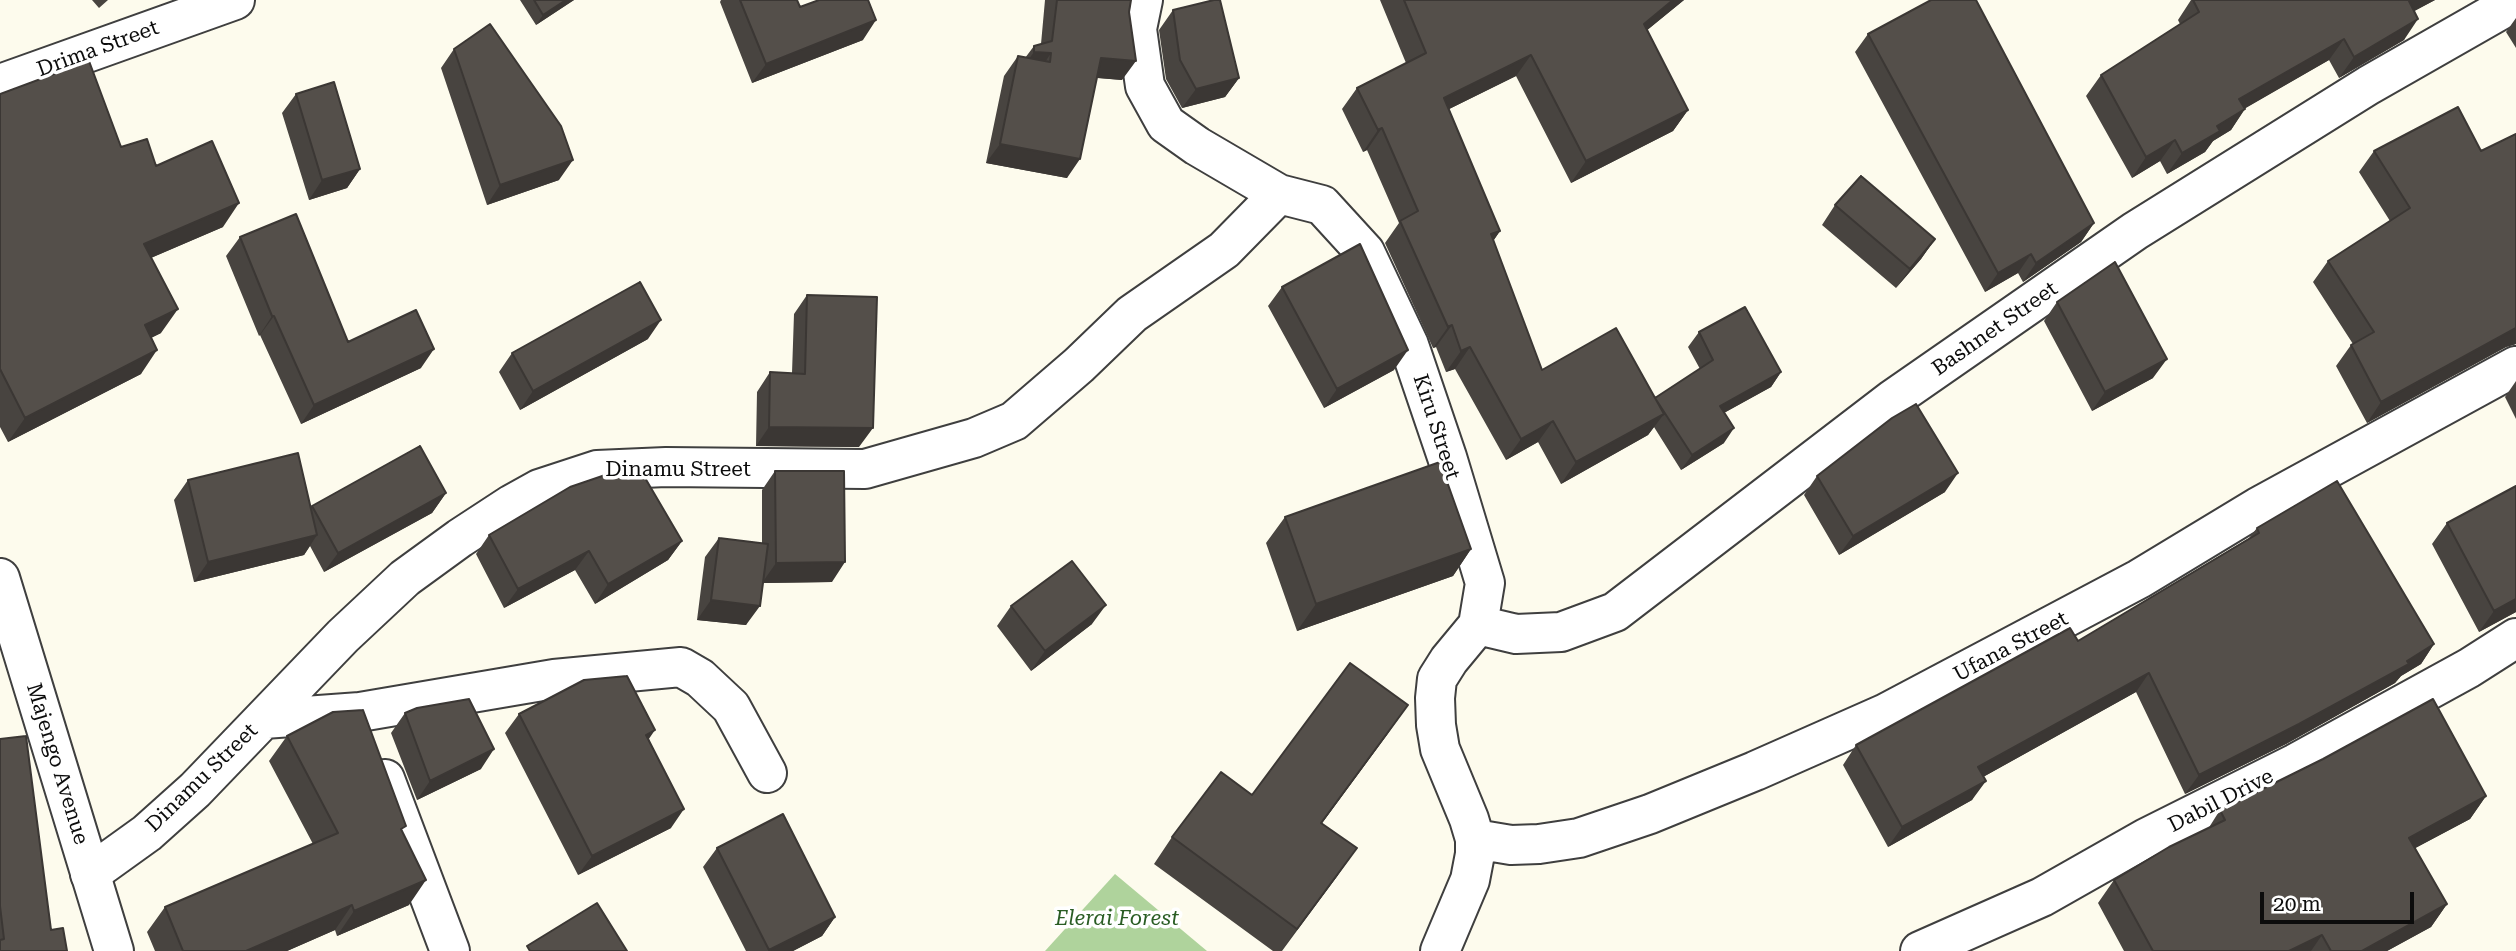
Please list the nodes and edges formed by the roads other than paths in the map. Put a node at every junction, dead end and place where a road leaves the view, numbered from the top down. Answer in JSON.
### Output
{"nodes":[{"id":1,"x":235,"y":0,"type":"edge"},
{"id":2,"x":1143,"y":0,"type":"edge"},
{"id":3,"x":2516,"y":1,"type":"edge"},
{"id":4,"x":0,"y":84,"type":"edge"},
{"id":5,"x":1279,"y":194,"type":"junction"},
{"id":6,"x":2516,"y":366,"type":"edge"},
{"id":7,"x":2,"y":591,"type":"edge"},
{"id":8,"x":1478,"y":625,"type":"junction"},
{"id":9,"x":2516,"y":638,"type":"edge"},
{"id":10,"x":360,"y":712,"type":"junction"},
{"id":11,"x":264,"y":719,"type":"junction"},
{"id":12,"x":767,"y":773,"type":"dead end"},
{"id":13,"x":1475,"y":839,"type":"junction"},
{"id":14,"x":90,"y":874,"type":"junction"},
{"id":15,"x":114,"y":951,"type":"edge"},
{"id":16,"x":450,"y":951,"type":"edge"},
{"id":17,"x":1440,"y":951,"type":"edge"},
{"id":18,"x":1920,"y":951,"type":"edge"}],
"edges":[{"from":1,"to":4,"type":"street","name":"Drima Street"},
{"from":2,"to":5,"type":"street","name":"Kiru Street"},
{"from":3,"to":8,"type":"street","name":"Bashnet Street"},
{"from":5,"to":8,"type":"street","name":"Kiru Street"},
{"from":5,"to":11,"type":"street","name":"Dinamu Street"},
{"from":6,"to":13,"type":"street","name":"Ufana Street"},
{"from":7,"to":14,"type":"street","name":"Majengo Avenue"},
{"from":8,"to":13,"type":"street","name":"Kiru Street"},
{"from":9,"to":18,"type":"street","name":"Dabil Drive"},
{"from":10,"to":11,"type":"street"},
{"from":10,"to":12,"type":"street"},
{"from":10,"to":16,"type":"street"},
{"from":11,"to":14,"type":"street","name":"Dinamu Street"},
{"from":13,"to":17,"type":"street","name":"Kiru Street"},
{"from":14,"to":15,"type":"street","name":"Majengo Avenue"}]}
